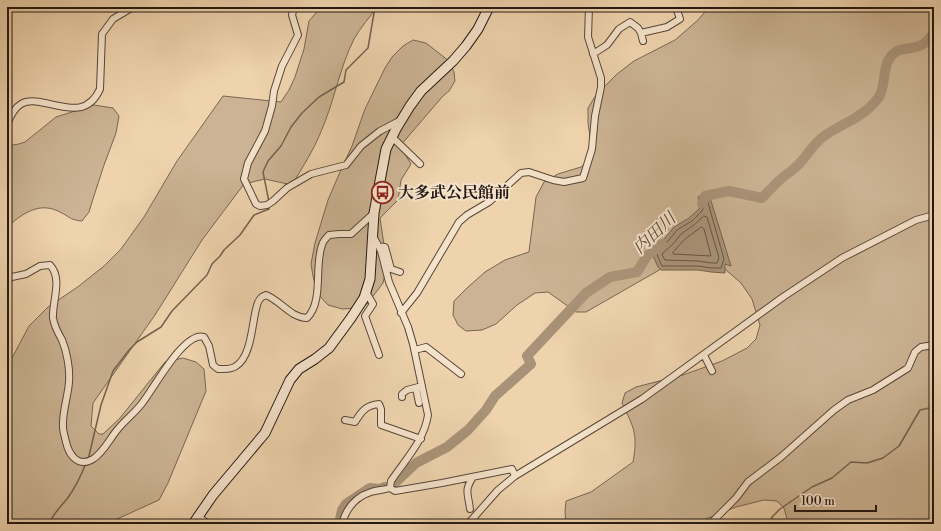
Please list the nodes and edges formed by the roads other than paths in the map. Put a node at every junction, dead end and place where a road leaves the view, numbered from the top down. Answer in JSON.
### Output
{"nodes":[{"id":1,"x":133,"y":7,"type":"edge"},
{"id":2,"x":294,"y":7,"type":"edge"},
{"id":3,"x":490,"y":7,"type":"edge"},
{"id":4,"x":589,"y":7,"type":"edge"},
{"id":5,"x":676,"y":7,"type":"edge"},
{"id":6,"x":641,"y":33,"type":"junction"},
{"id":7,"x":643,"y":41,"type":"dead end"},
{"id":8,"x":593,"y":54,"type":"junction"},
{"id":9,"x":401,"y":120,"type":"junction"},
{"id":10,"x":7,"y":124,"type":"edge"},
{"id":11,"x":392,"y":137,"type":"junction"},
{"id":12,"x":420,"y":164,"type":"dead end"},
{"id":13,"x":374,"y":213,"type":"junction"},
{"id":14,"x":934,"y":215,"type":"edge"},
{"id":15,"x":372,"y":235,"type":"junction"},
{"id":16,"x":378,"y":246,"type":"junction"},
{"id":17,"x":400,"y":272,"type":"dead end"},
{"id":18,"x":7,"y":278,"type":"edge"},
{"id":19,"x":366,"y":292,"type":"junction"},
{"id":20,"x":401,"y":313,"type":"junction"},
{"id":21,"x":934,"y":345,"type":"edge"},
{"id":22,"x":414,"y":350,"type":"junction"},
{"id":23,"x":379,"y":355,"type":"dead end"},
{"id":24,"x":704,"y":355,"type":"junction"},
{"id":25,"x":712,"y":371,"type":"dead end"},
{"id":26,"x":461,"y":374,"type":"dead end"},
{"id":27,"x":419,"y":387,"type":"junction"},
{"id":28,"x":402,"y":397,"type":"dead end"},
{"id":29,"x":419,"y":403,"type":"dead end"},
{"id":30,"x":345,"y":420,"type":"dead end"},
{"id":31,"x":421,"y":439,"type":"junction"},
{"id":32,"x":516,"y":476,"type":"junction"},
{"id":33,"x":473,"y":477,"type":"junction"},
{"id":34,"x":390,"y":488,"type":"junction"},
{"id":35,"x":470,"y":509,"type":"dead end"},
{"id":36,"x":195,"y":520,"type":"edge"},
{"id":37,"x":209,"y":524,"type":"edge"},
{"id":38,"x":342,"y":524,"type":"edge"},
{"id":39,"x":468,"y":524,"type":"edge"},
{"id":40,"x":710,"y":524,"type":"edge"}],
"edges":[{"from":1,"to":10,"type":"street"},
{"from":2,"to":9,"type":"street"},
{"from":3,"to":9,"type":"street"},
{"from":4,"to":8,"type":"street"},
{"from":5,"to":6,"type":"street"},
{"from":6,"to":7,"type":"street"},
{"from":6,"to":8,"type":"street"},
{"from":8,"to":20,"type":"street"},
{"from":9,"to":11,"type":"street"},
{"from":11,"to":12,"type":"street"},
{"from":11,"to":13,"type":"street"},
{"from":13,"to":15,"type":"street"},
{"from":13,"to":18,"type":"street"},
{"from":14,"to":24,"type":"street"},
{"from":15,"to":16,"type":"street"},
{"from":15,"to":19,"type":"street"},
{"from":16,"to":17,"type":"street"},
{"from":16,"to":20,"type":"street"},
{"from":19,"to":23,"type":"street"},
{"from":19,"to":36,"type":"street"},
{"from":20,"to":22,"type":"street"},
{"from":21,"to":40,"type":"street"},
{"from":22,"to":26,"type":"street"},
{"from":22,"to":27,"type":"street"},
{"from":24,"to":25,"type":"street"},
{"from":24,"to":32,"type":"street"},
{"from":27,"to":28,"type":"street"},
{"from":27,"to":29,"type":"street"},
{"from":27,"to":31,"type":"street"},
{"from":30,"to":31,"type":"street"},
{"from":31,"to":34,"type":"street"},
{"from":32,"to":33,"type":"street"},
{"from":32,"to":39,"type":"street"},
{"from":33,"to":34,"type":"street"},
{"from":33,"to":35,"type":"street"},
{"from":34,"to":38,"type":"street"},
{"from":36,"to":37,"type":"street"}]}
